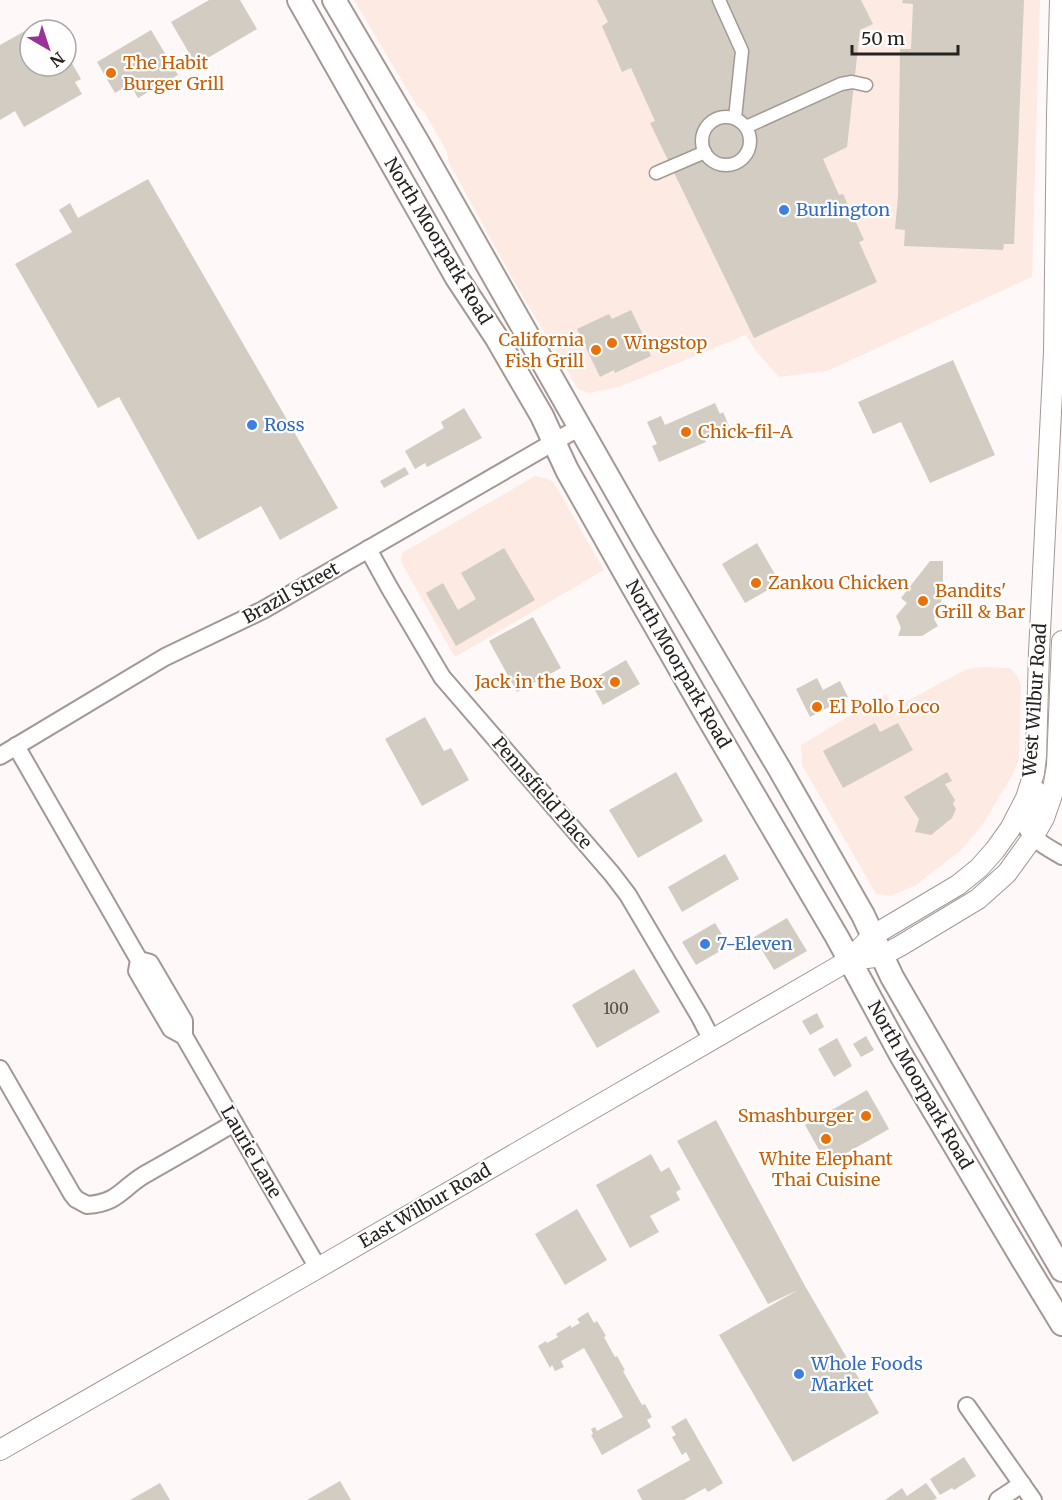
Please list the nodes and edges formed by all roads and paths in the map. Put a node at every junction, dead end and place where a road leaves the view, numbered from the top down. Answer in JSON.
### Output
{"nodes":[{"id":1,"x":299,"y":0,"type":"edge"},
{"id":2,"x":334,"y":0,"type":"edge"},
{"id":3,"x":719,"y":0,"type":"edge"},
{"id":4,"x":1060,"y":0,"type":"edge"},
{"id":5,"x":866,"y":85,"type":"dead end"},
{"id":6,"x":735,"y":118,"type":"junction"},
{"id":7,"x":746,"y":127,"type":"junction"},
{"id":8,"x":705,"y":152,"type":"junction"},
{"id":9,"x":656,"y":173,"type":"dead end"},
{"id":10,"x":1057,"y":381,"type":"edge"},
{"id":11,"x":580,"y":427,"type":"junction"},
{"id":12,"x":554,"y":441,"type":"junction"},
{"id":13,"x":368,"y":549,"type":"junction"},
{"id":14,"x":1062,"y":641,"type":"edge"},
{"id":15,"x":16,"y":746,"type":"junction"},
{"id":16,"x":0,"y":756,"type":"edge"},
{"id":17,"x":1034,"y":773,"type":"junction"},
{"id":18,"x":1033,"y":837,"type":"junction"},
{"id":19,"x":1062,"y":856,"type":"edge"},
{"id":20,"x":877,"y":946,"type":"junction"},
{"id":21,"x":849,"y":960,"type":"junction"},
{"id":22,"x":712,"y":1040,"type":"junction"},
{"id":23,"x":0,"y":1070,"type":"edge"},
{"id":24,"x":234,"y":1123,"type":"junction"},
{"id":25,"x":318,"y":1268,"type":"junction"},
{"id":26,"x":1062,"y":1270,"type":"edge"},
{"id":27,"x":1062,"y":1324,"type":"edge"},
{"id":28,"x":967,"y":1406,"type":"dead end"},
{"id":29,"x":0,"y":1450,"type":"edge"},
{"id":30,"x":1022,"y":1484,"type":"junction"},
{"id":31,"x":998,"y":1500,"type":"edge"},
{"id":32,"x":1033,"y":1500,"type":"edge"}],
"edges":[{"from":1,"to":12,"type":"main road","name":"North Moorpark Road"},
{"from":2,"to":11,"type":"main road","name":"North Moorpark Road"},
{"from":3,"to":6,"type":"street"},
{"from":4,"to":10,"type":"street","name":"West Wilbur Road"},
{"from":5,"to":7,"type":"street"},
{"from":6,"to":7,"type":"street"},
{"from":6,"to":8,"type":"street"},
{"from":7,"to":8,"type":"street"},
{"from":8,"to":9,"type":"street"},
{"from":10,"to":17,"type":"street","name":"West Wilbur Road"},
{"from":11,"to":12,"type":"street","name":"Brazil Street"},
{"from":11,"to":20,"type":"main road","name":"North Moorpark Road"},
{"from":12,"to":13,"type":"street","name":"Brazil Street"},
{"from":12,"to":21,"type":"main road","name":"North Moorpark Road"},
{"from":13,"to":15,"type":"street","name":"Brazil Street"},
{"from":13,"to":22,"type":"street","name":"Pennsfield Place"},
{"from":14,"to":18,"type":"street","name":"West Wilbur Road"},
{"from":15,"to":16,"type":"street","name":"Brazil Street"},
{"from":15,"to":24,"type":"street","name":"Laurie Lane"},
{"from":17,"to":18,"type":"street"},
{"from":17,"to":20,"type":"street","name":"West Wilbur Road"},
{"from":18,"to":19,"type":"street"},
{"from":18,"to":20,"type":"street","name":"West Wilbur Road"},
{"from":20,"to":21,"type":"street","name":"West Wilbur Road"},
{"from":20,"to":26,"type":"main road","name":"North Moorpark Road"},
{"from":21,"to":22,"type":"street","name":"East Wilbur Road"},
{"from":21,"to":27,"type":"main road","name":"North Moorpark Road"},
{"from":22,"to":25,"type":"street","name":"East Wilbur Road"},
{"from":23,"to":24,"type":"street"},
{"from":24,"to":25,"type":"street","name":"Laurie Lane"},
{"from":25,"to":29,"type":"street","name":"East Wilbur Road"},
{"from":28,"to":30,"type":"street"},
{"from":30,"to":31,"type":"street"},
{"from":30,"to":32,"type":"street"}]}
